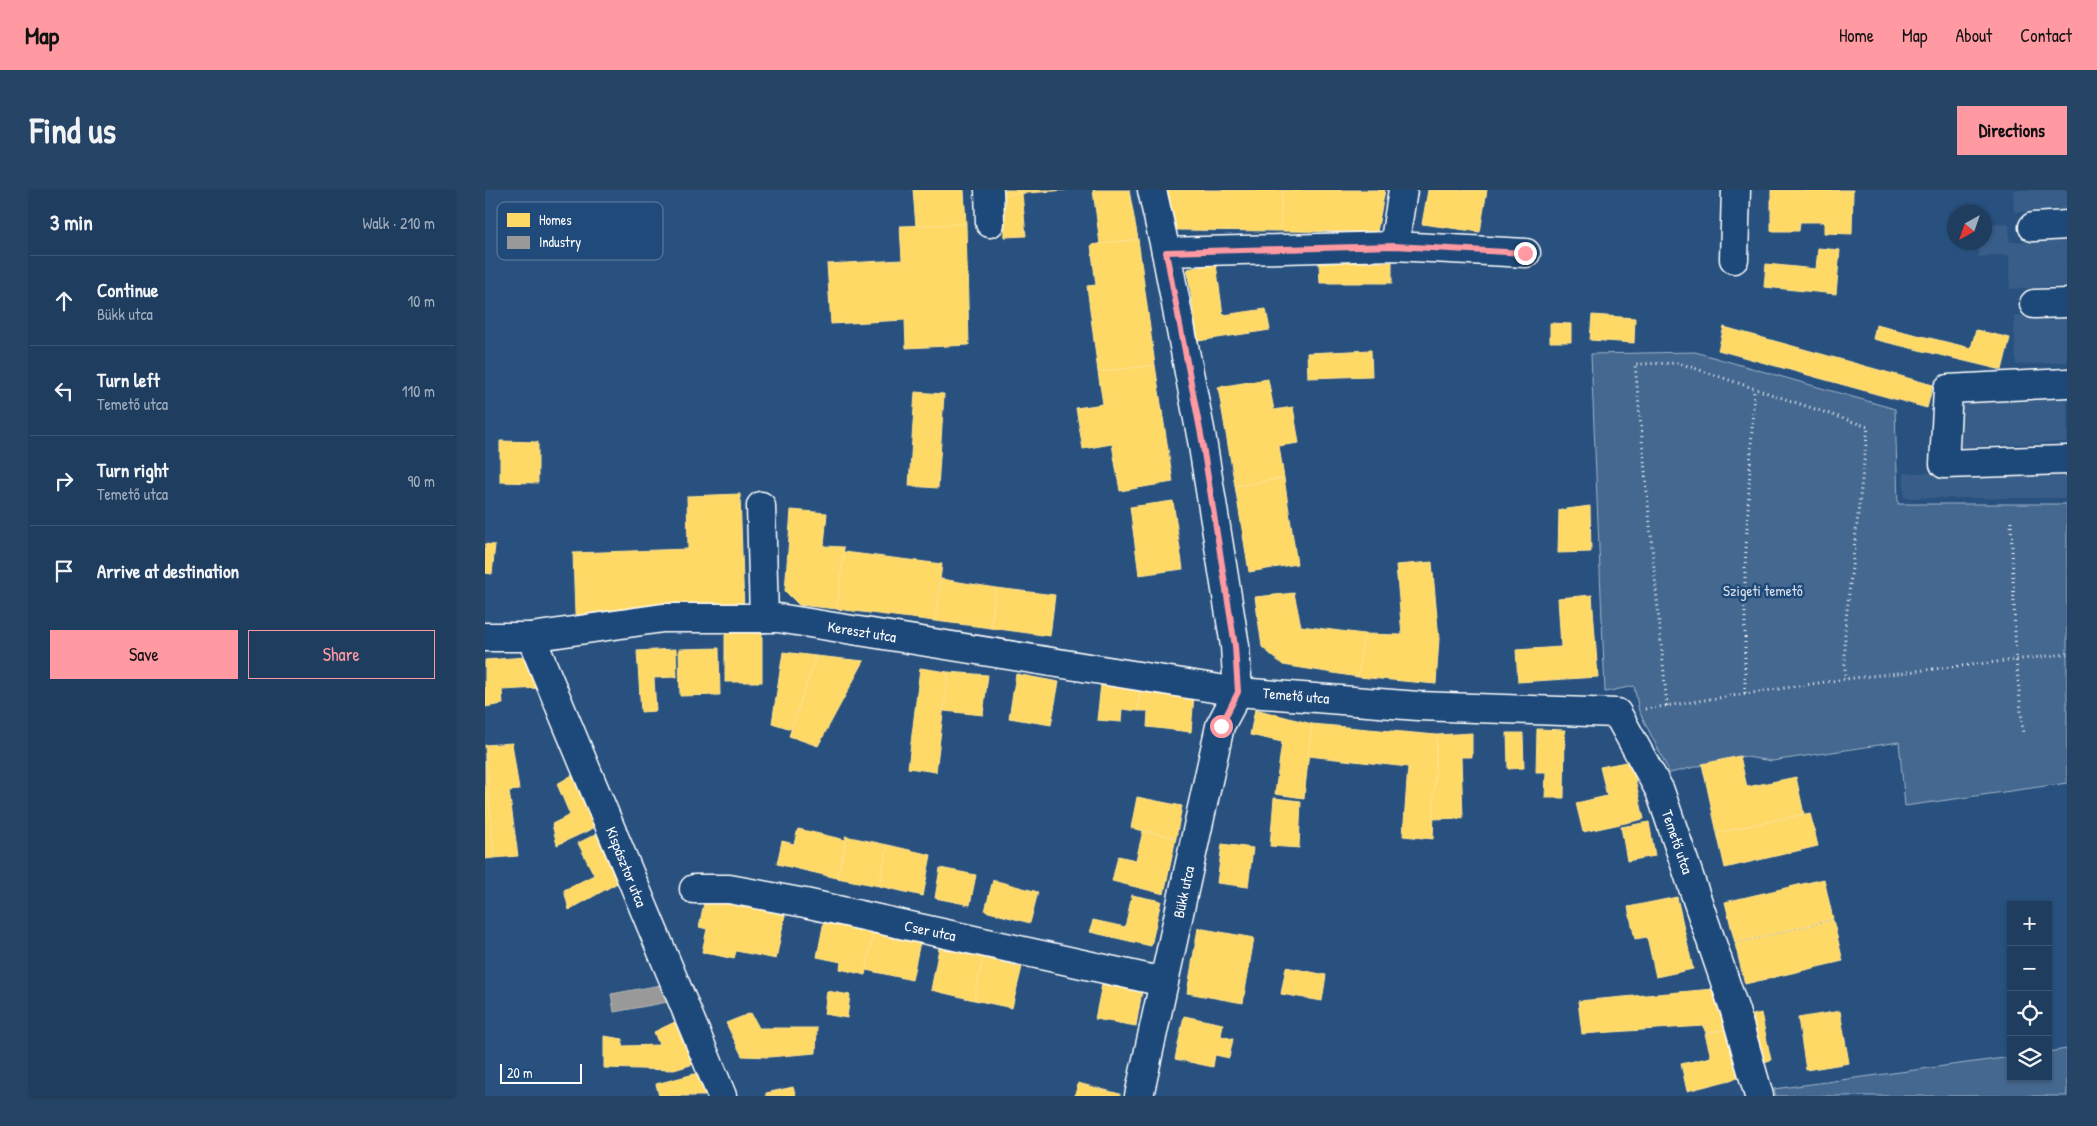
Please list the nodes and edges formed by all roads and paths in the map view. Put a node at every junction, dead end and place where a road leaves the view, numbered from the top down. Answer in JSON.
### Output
{"nodes":[{"id":1,"x":989,"y":190,"type":"edge"},
{"id":2,"x":1153,"y":190,"type":"edge"},
{"id":3,"x":1403,"y":190,"type":"edge"},
{"id":4,"x":1736,"y":190,"type":"edge"},
{"id":5,"x":990,"y":223,"type":"dead end"},
{"id":6,"x":2067,"y":225,"type":"edge"},
{"id":7,"x":2033,"y":227,"type":"dead end"},
{"id":8,"x":1394,"y":246,"type":"junction"},
{"id":9,"x":1166,"y":252,"type":"junction"},
{"id":10,"x":1525,"y":253,"type":"dead end"},
{"id":11,"x":1734,"y":259,"type":"dead end"},
{"id":12,"x":2067,"y":303,"type":"edge"},
{"id":13,"x":2034,"y":304,"type":"dead end"},
{"id":14,"x":2067,"y":383,"type":"edge"},
{"id":15,"x":1754,"y":389,"type":"junction"},
{"id":16,"x":2067,"y":460,"type":"edge"},
{"id":17,"x":761,"y":506,"type":"dead end"},
{"id":18,"x":2011,"y":521,"type":"dead end"},
{"id":19,"x":764,"y":618,"type":"junction"},
{"id":20,"x":485,"y":637,"type":"edge"},
{"id":21,"x":531,"y":638,"type":"junction"},
{"id":22,"x":2067,"y":654,"type":"edge"},
{"id":23,"x":2016,"y":659,"type":"junction"},
{"id":24,"x":1845,"y":679,"type":"junction"},
{"id":25,"x":1238,"y":692,"type":"junction"},
{"id":26,"x":1745,"y":693,"type":"junction"},
{"id":27,"x":1667,"y":706,"type":"junction"},
{"id":28,"x":1617,"y":712,"type":"junction"},
{"id":29,"x":2023,"y":732,"type":"dead end"},
{"id":30,"x":694,"y":889,"type":"dead end"},
{"id":31,"x":1164,"y":982,"type":"junction"},
{"id":32,"x":723,"y":1096,"type":"edge"},
{"id":33,"x":1139,"y":1096,"type":"edge"},
{"id":34,"x":1759,"y":1096,"type":"edge"}],
"edges":[{"from":1,"to":5,"type":"street"},
{"from":2,"to":9,"type":"street"},
{"from":3,"to":8,"type":"street"},
{"from":4,"to":11,"type":"street"},
{"from":6,"to":7,"type":"street"},
{"from":8,"to":9,"type":"street"},
{"from":8,"to":10,"type":"street"},
{"from":9,"to":25,"type":"street"},
{"from":12,"to":13,"type":"street"},
{"from":14,"to":16,"type":"street"},
{"from":15,"to":24,"type":"path"},
{"from":15,"to":26,"type":"path"},
{"from":15,"to":27,"type":"path"},
{"from":17,"to":19,"type":"street"},
{"from":18,"to":23,"type":"path"},
{"from":19,"to":21,"type":"street","name":"Kereszt utca"},
{"from":19,"to":25,"type":"street","name":"Kereszt utca"},
{"from":20,"to":21,"type":"street","name":"Kereszt utca"},
{"from":21,"to":32,"type":"street","name":"Kispásztor utca"},
{"from":22,"to":23,"type":"path"},
{"from":23,"to":24,"type":"path"},
{"from":23,"to":29,"type":"path"},
{"from":24,"to":26,"type":"path"},
{"from":25,"to":28,"type":"street","name":"Temető utca"},
{"from":25,"to":31,"type":"street","name":"Bükk utca"},
{"from":26,"to":27,"type":"path"},
{"from":27,"to":28,"type":"path"},
{"from":28,"to":34,"type":"street","name":"Temető utca"},
{"from":30,"to":31,"type":"street","name":"Cser utca"},
{"from":31,"to":33,"type":"street","name":"Bükk utca"}]}
